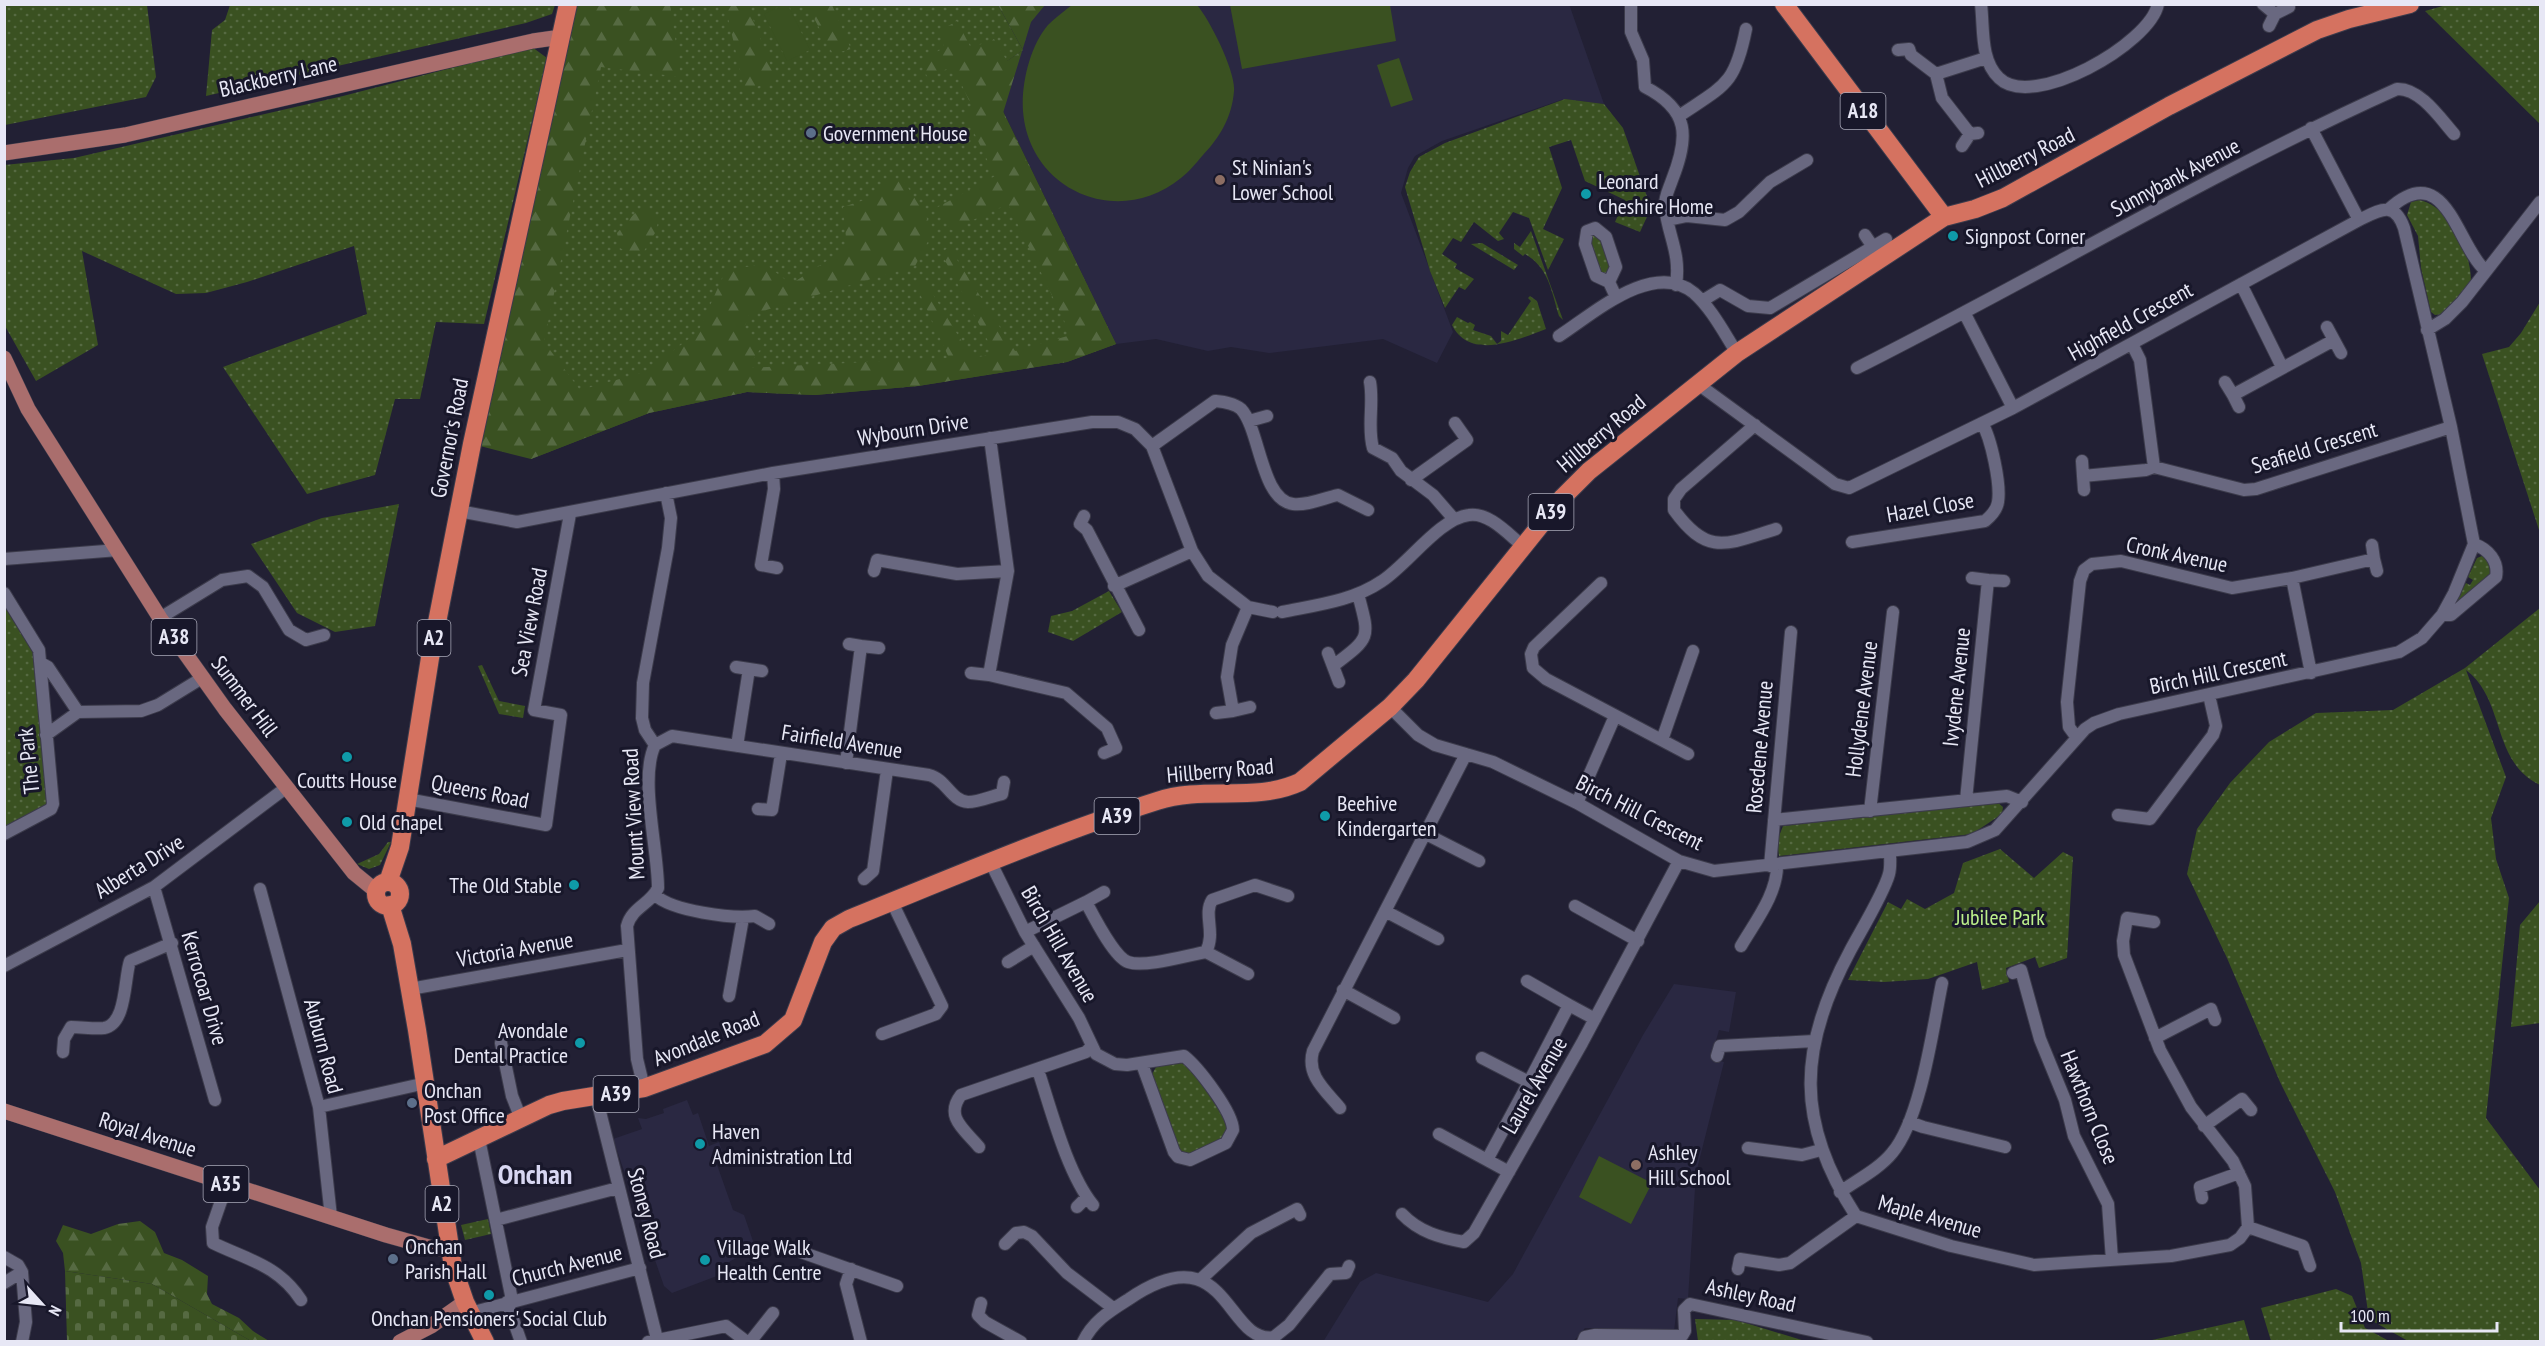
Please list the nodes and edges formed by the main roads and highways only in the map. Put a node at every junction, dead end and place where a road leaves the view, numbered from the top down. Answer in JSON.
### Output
{"nodes":[{"id":1,"x":568,"y":4,"type":"edge"},
{"id":2,"x":1784,"y":4,"type":"edge"},
{"id":3,"x":2410,"y":4,"type":"edge"},
{"id":4,"x":561,"y":37,"type":"junction"},
{"id":5,"x":4,"y":153,"type":"edge"},
{"id":6,"x":1944,"y":217,"type":"junction"},
{"id":7,"x":4,"y":358,"type":"edge"},
{"id":8,"x":382,"y":887,"type":"junction"},
{"id":9,"x":833,"y":928,"type":"joint"},
{"id":10,"x":4,"y":1111,"type":"edge"},
{"id":11,"x":436,"y":1159,"type":"junction"},
{"id":12,"x":449,"y":1249,"type":"junction"},
{"id":13,"x":467,"y":1307,"type":"junction"},
{"id":14,"x":419,"y":1337,"type":"edge"},
{"id":15,"x":400,"y":1341,"type":"edge"},
{"id":16,"x":485,"y":1341,"type":"edge"}],
"edges":[{"from":1,"to":4,"type":"highway","name":"Governor's Road","number":"A2"},
{"from":2,"to":6,"type":"highway","number":"A18"},
{"from":3,"to":6,"type":"highway","name":"Hillberry Road"},
{"from":4,"to":5,"type":"main road","name":"Blackberry Lane"},
{"from":4,"to":8,"type":"highway","name":"Governor's Road","number":"A2"},
{"from":6,"to":9,"type":"highway","name":"Hillberry Road","number":"A39"},
{"from":7,"to":8,"type":"main road","name":"Summer Hill","number":"A38"},
{"from":8,"to":11,"type":"highway","number":"A2"},
{"from":9,"to":11,"type":"highway","name":"Avondale Road","number":"A39"},
{"from":10,"to":12,"type":"main road","name":"Royal Avenue","number":"A35"},
{"from":11,"to":12,"type":"highway","number":"A2"},
{"from":12,"to":13,"type":"highway","number":"A2"},
{"from":13,"to":14,"type":"main road"},
{"from":13,"to":16,"type":"highway","number":"A2"},
{"from":14,"to":15,"type":"main road"}]}
